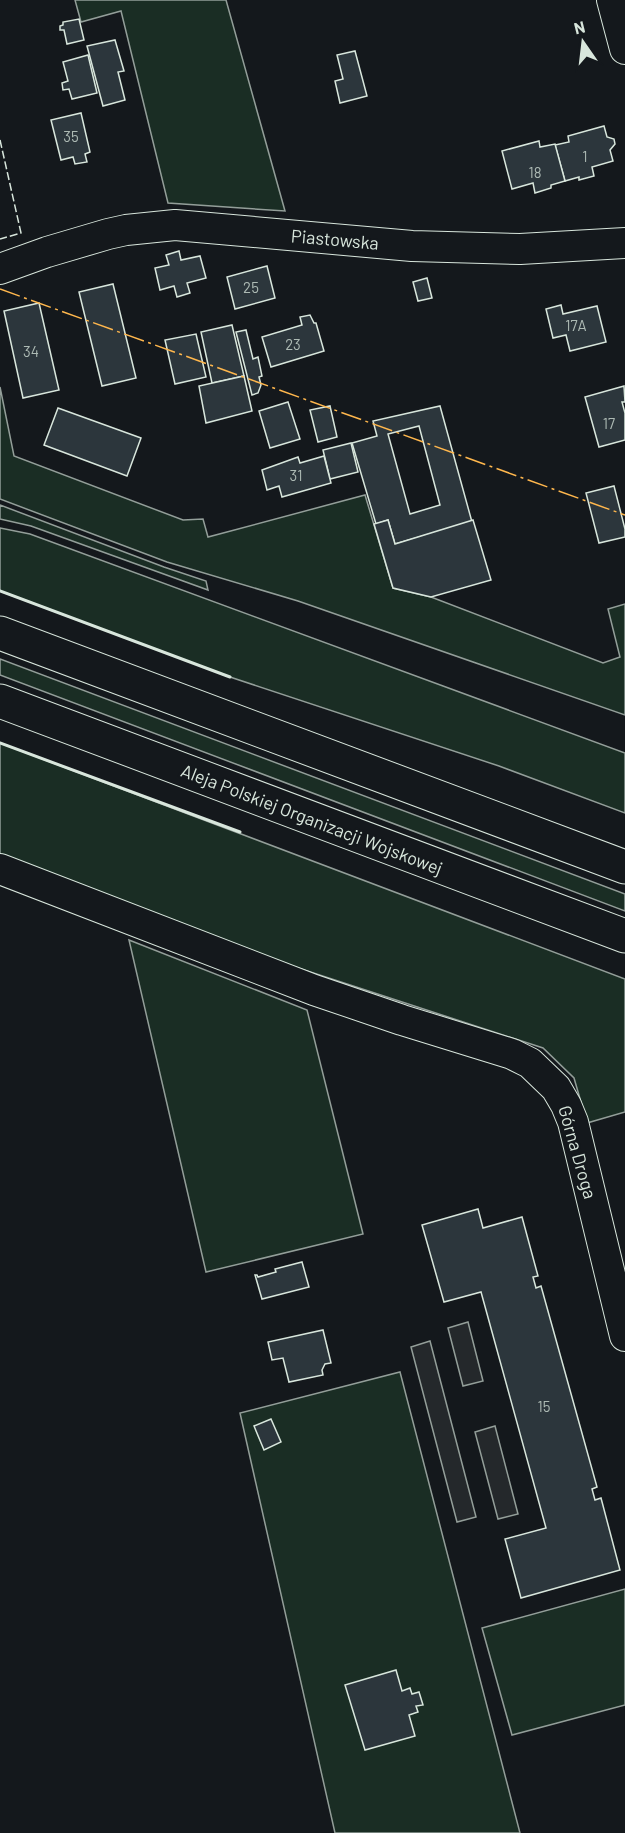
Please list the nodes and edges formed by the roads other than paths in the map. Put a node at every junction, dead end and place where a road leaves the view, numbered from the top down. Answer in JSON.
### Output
{"nodes":[{"id":1,"x":612,"y":0,"type":"edge"},
{"id":2,"x":625,"y":49,"type":"edge"},
{"id":3,"x":625,"y":243,"type":"edge"},
{"id":4,"x":0,"y":269,"type":"edge"},
{"id":5,"x":0,"y":633,"type":"edge"},
{"id":6,"x":0,"y":701,"type":"edge"},
{"id":7,"x":625,"y":867,"type":"edge"},
{"id":8,"x":0,"y":869,"type":"edge"},
{"id":9,"x":625,"y":936,"type":"edge"},
{"id":10,"x":625,"y":1336,"type":"edge"}],
"edges":[{"from":1,"to":2,"type":"street"},
{"from":3,"to":4,"type":"street","name":"Piastowska"},
{"from":5,"to":7,"type":"highway"},
{"from":6,"to":9,"type":"highway","name":"Aleja Polskiej Organizacji Wojskowej"},
{"from":8,"to":10,"type":"street","name":"Górna Droga"}]}
